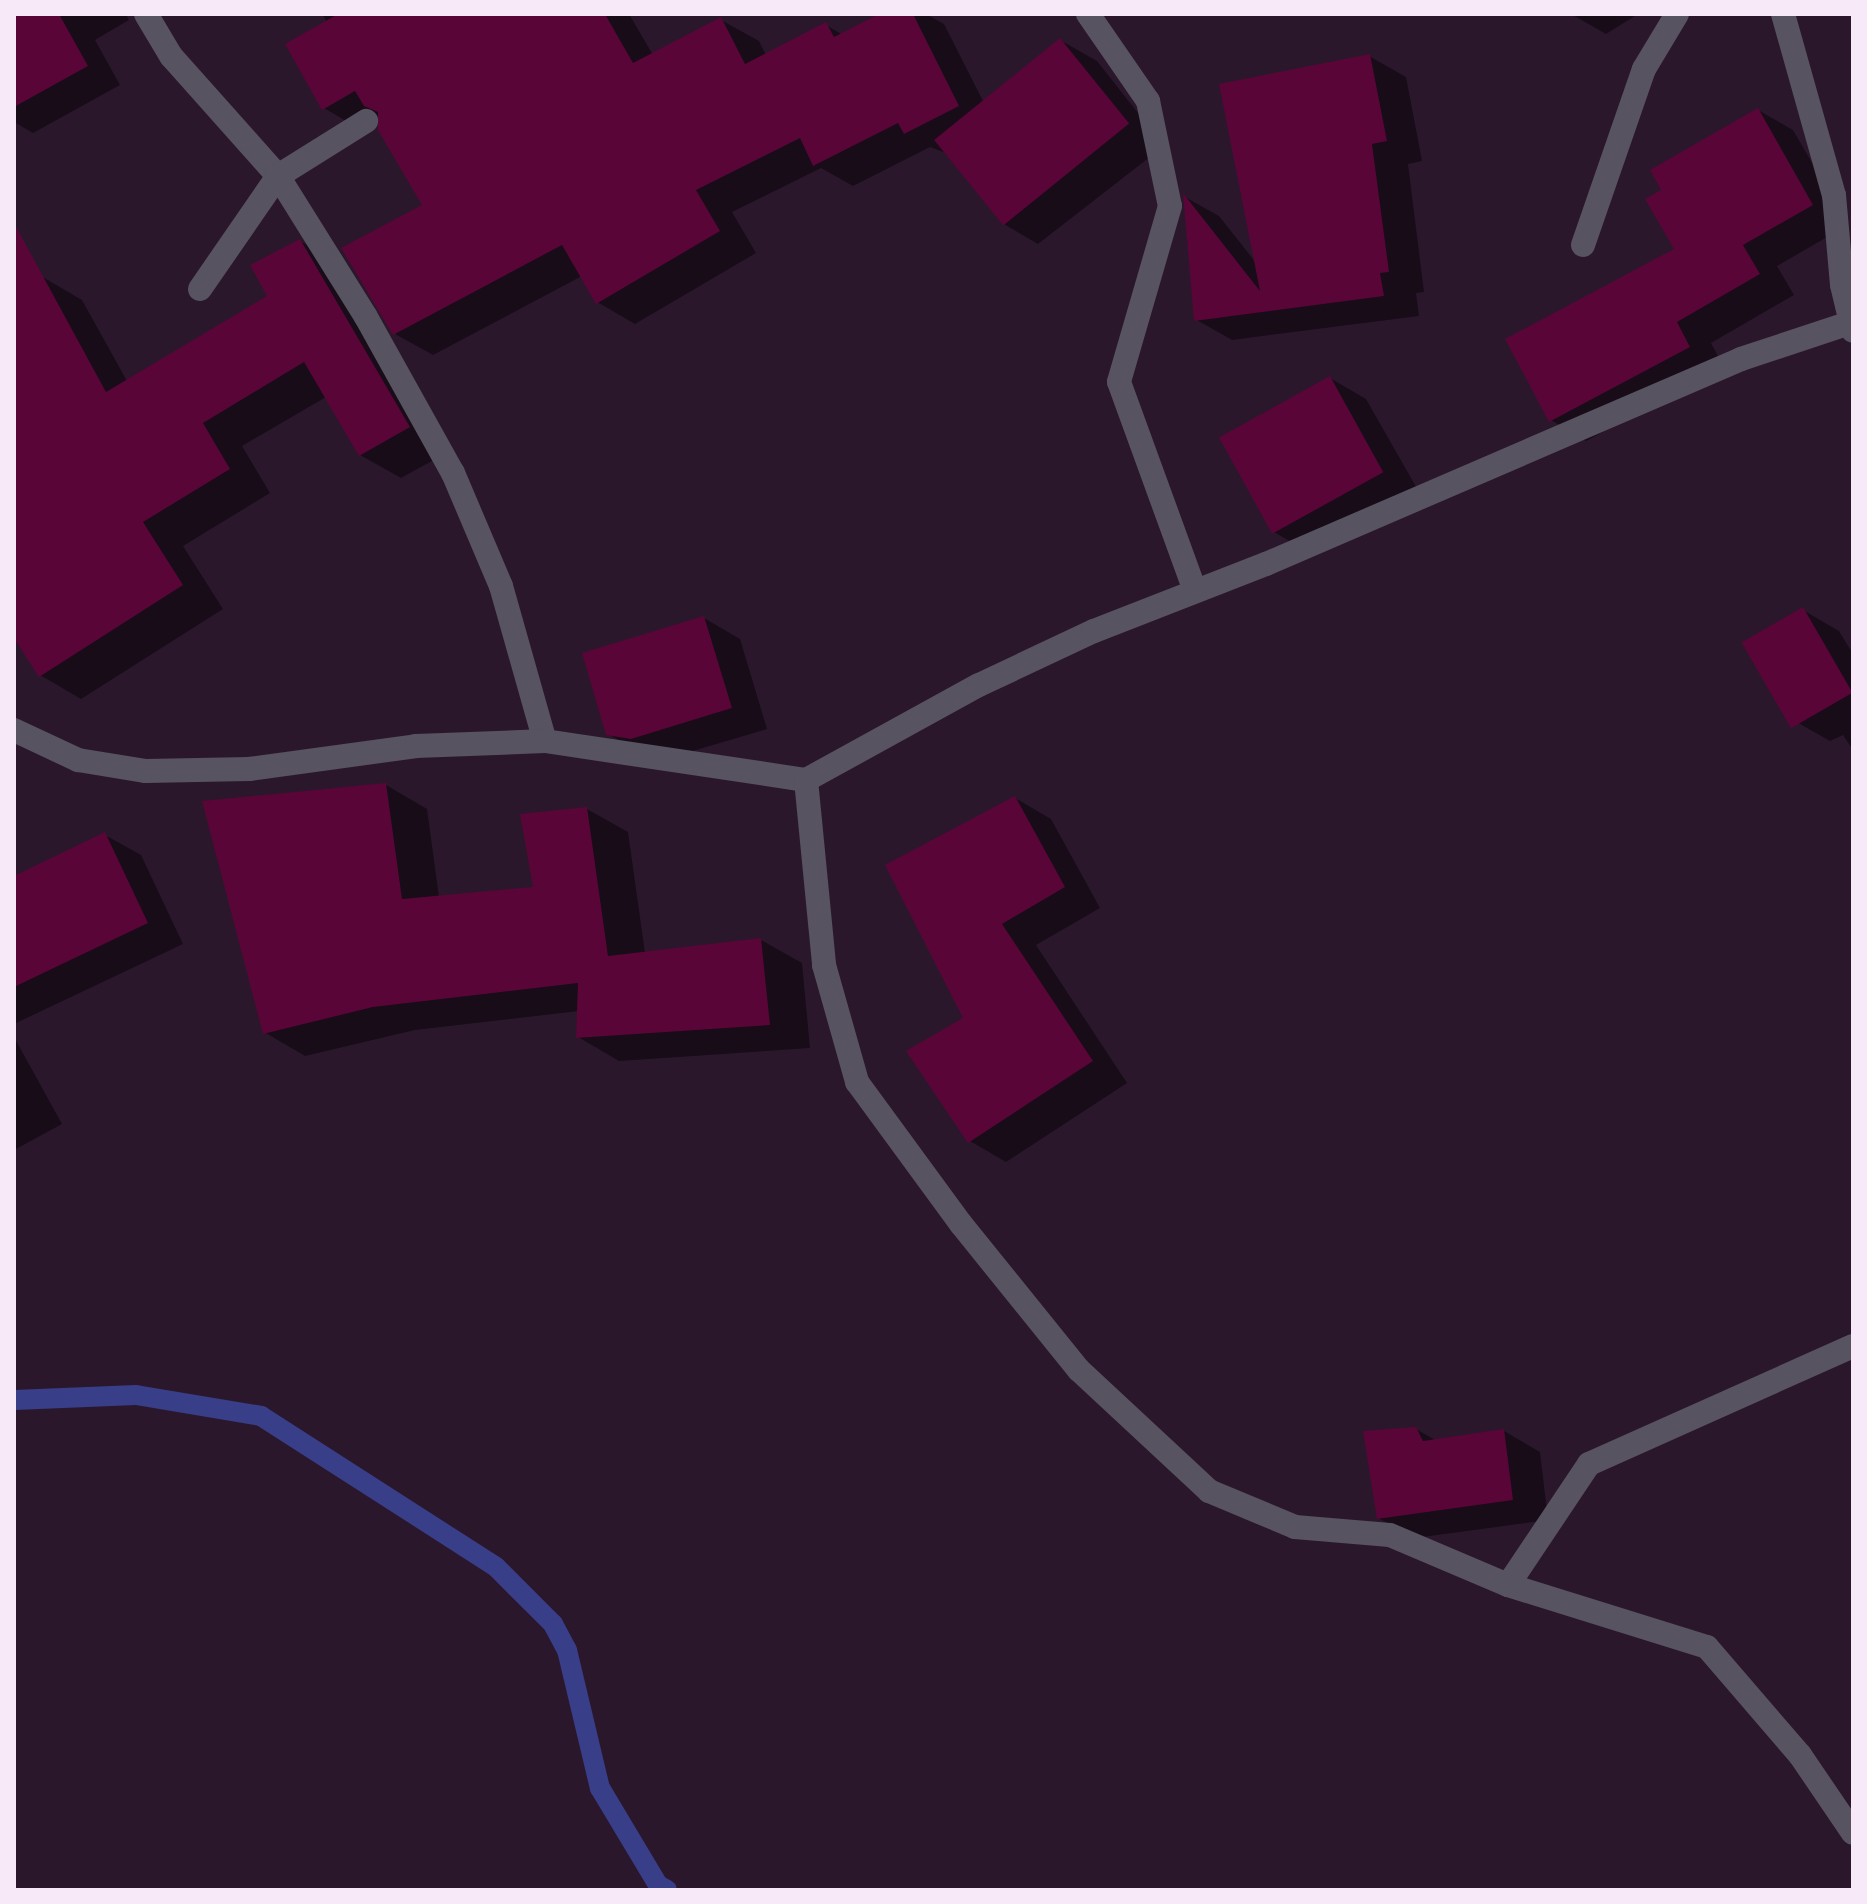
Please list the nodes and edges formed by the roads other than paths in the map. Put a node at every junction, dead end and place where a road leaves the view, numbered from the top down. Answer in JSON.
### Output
{"nodes":[{"id":1,"x":146,"y":14,"type":"edge"},
{"id":2,"x":1088,"y":14,"type":"edge"},
{"id":3,"x":1677,"y":14,"type":"edge"},
{"id":4,"x":1783,"y":14,"type":"edge"},
{"id":5,"x":366,"y":121,"type":"dead end"},
{"id":6,"x":278,"y":176,"type":"junction"},
{"id":7,"x":1583,"y":245,"type":"dead end"},
{"id":8,"x":200,"y":289,"type":"dead end"},
{"id":9,"x":1852,"y":326,"type":"edge"},
{"id":10,"x":1195,"y":591,"type":"junction"},
{"id":11,"x":14,"y":730,"type":"edge"},
{"id":12,"x":545,"y":741,"type":"junction"},
{"id":13,"x":806,"y":780,"type":"junction"},
{"id":14,"x":1853,"y":1346,"type":"edge"},
{"id":15,"x":1508,"y":1585,"type":"junction"},
{"id":16,"x":1853,"y":1833,"type":"edge"}],
"edges":[{"from":1,"to":6,"type":"street"},
{"from":2,"to":10,"type":"street"},
{"from":3,"to":7,"type":"street"},
{"from":4,"to":9,"type":"street"},
{"from":5,"to":6,"type":"street"},
{"from":6,"to":8,"type":"street"},
{"from":6,"to":12,"type":"street"},
{"from":9,"to":10,"type":"street"},
{"from":10,"to":13,"type":"street"},
{"from":11,"to":12,"type":"street"},
{"from":12,"to":13,"type":"street"},
{"from":13,"to":15,"type":"street"},
{"from":14,"to":15,"type":"street"},
{"from":15,"to":16,"type":"street"}]}
